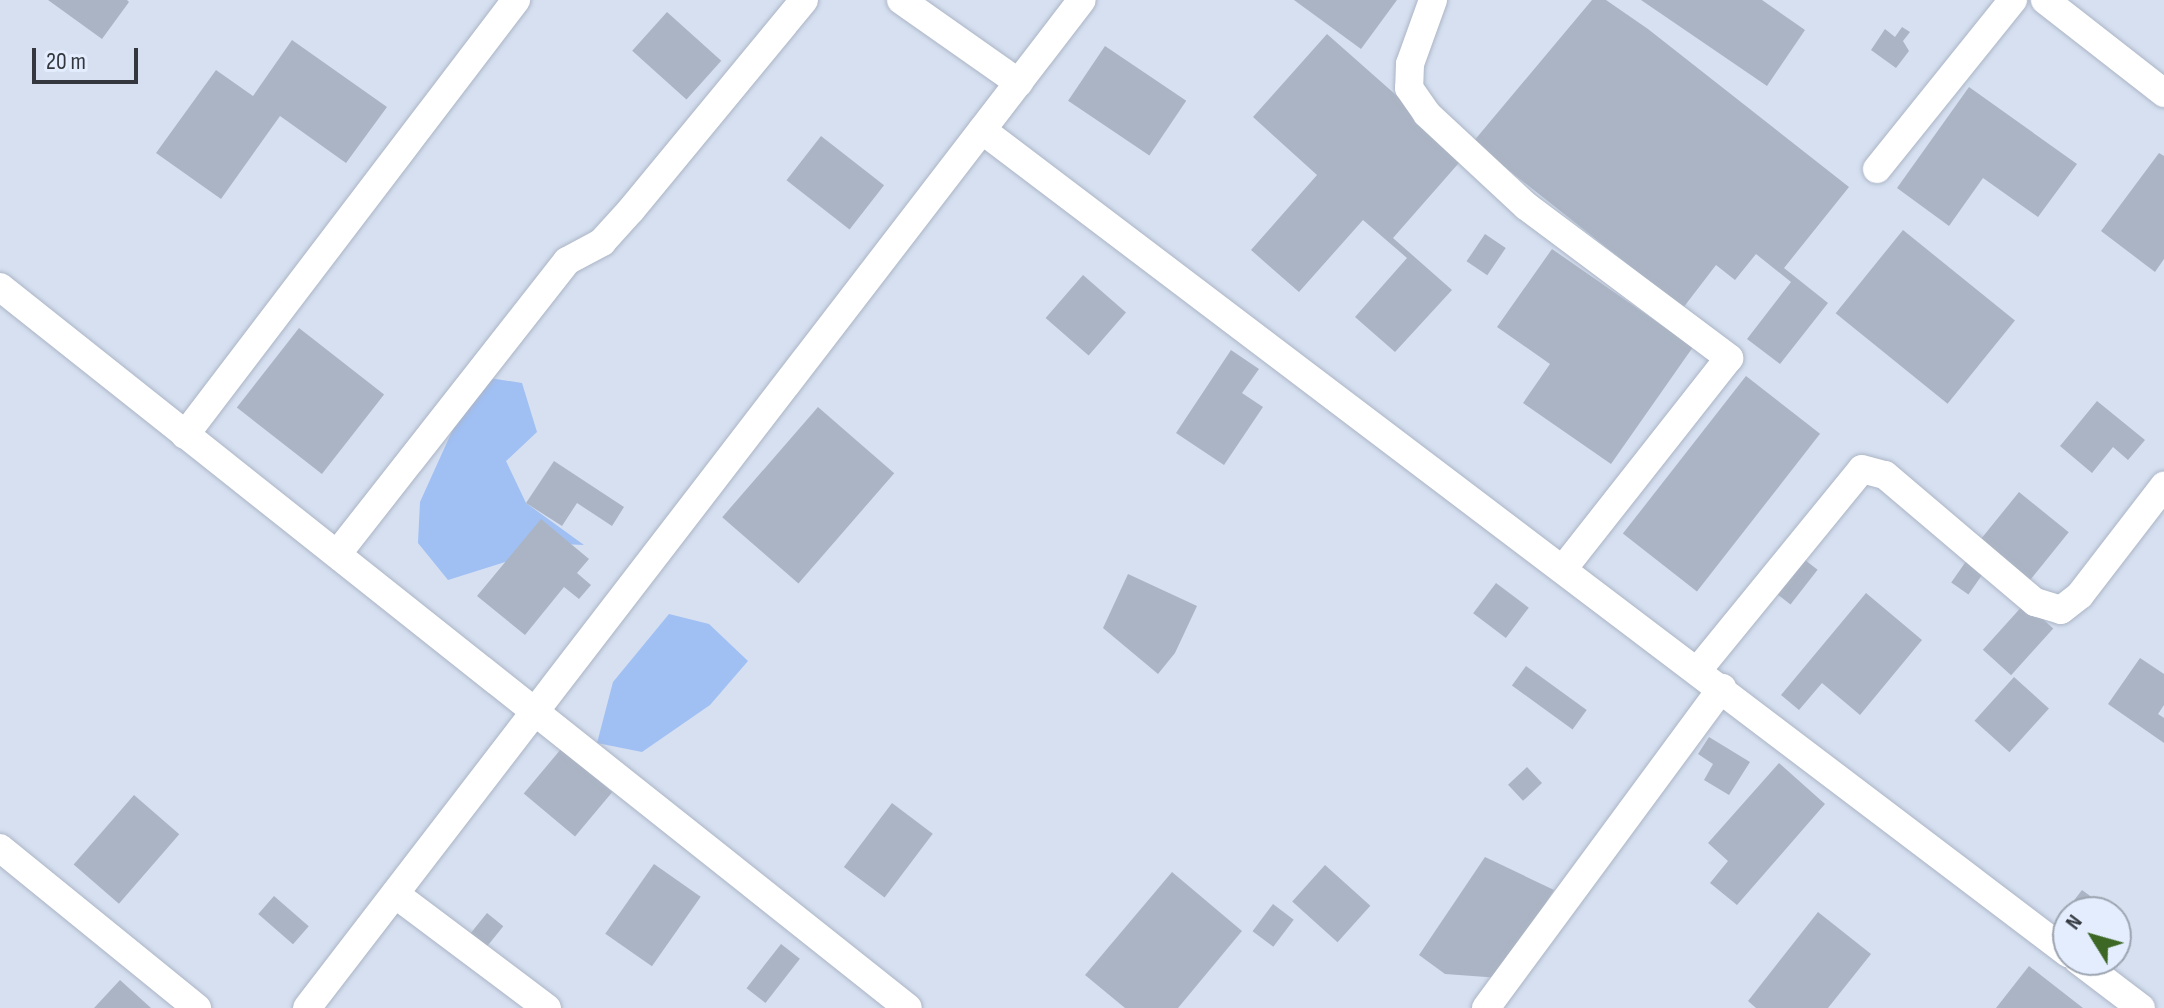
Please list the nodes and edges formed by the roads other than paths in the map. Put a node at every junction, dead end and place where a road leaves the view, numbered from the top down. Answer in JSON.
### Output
{"nodes":[{"id":1,"x":516,"y":0,"type":"edge"},
{"id":2,"x":804,"y":0,"type":"edge"},
{"id":3,"x":901,"y":0,"type":"edge"},
{"id":4,"x":1082,"y":0,"type":"edge"},
{"id":5,"x":1433,"y":0,"type":"edge"},
{"id":6,"x":2013,"y":0,"type":"edge"},
{"id":7,"x":2045,"y":0,"type":"edge"},
{"id":8,"x":1019,"y":83,"type":"junction"},
{"id":9,"x":2164,"y":93,"type":"edge"},
{"id":10,"x":982,"y":130,"type":"junction"},
{"id":11,"x":1877,"y":169,"type":"dead end"},
{"id":12,"x":0,"y":287,"type":"edge"},
{"id":13,"x":185,"y":435,"type":"junction"},
{"id":14,"x":2164,"y":486,"type":"edge"},
{"id":15,"x":338,"y":553,"type":"junction"},
{"id":16,"x":1563,"y":569,"type":"junction"},
{"id":17,"x":1698,"y":670,"type":"junction"},
{"id":18,"x":1722,"y":688,"type":"junction"},
{"id":19,"x":535,"y":713,"type":"junction"},
{"id":20,"x":0,"y":848,"type":"edge"},
{"id":21,"x":395,"y":894,"type":"junction"},
{"id":22,"x":2052,"y":941,"type":"edge"},
{"id":23,"x":2099,"y":976,"type":"edge"},
{"id":24,"x":197,"y":1008,"type":"edge"},
{"id":25,"x":307,"y":1008,"type":"edge"},
{"id":26,"x":547,"y":1008,"type":"edge"},
{"id":27,"x":908,"y":1008,"type":"edge"},
{"id":28,"x":1486,"y":1008,"type":"edge"},
{"id":29,"x":2141,"y":1008,"type":"edge"}],
"edges":[{"from":1,"to":13,"type":"street"},
{"from":2,"to":15,"type":"street"},
{"from":3,"to":8,"type":"street"},
{"from":4,"to":8,"type":"street"},
{"from":5,"to":16,"type":"street"},
{"from":6,"to":11,"type":"street"},
{"from":7,"to":9,"type":"street"},
{"from":8,"to":10,"type":"street"},
{"from":10,"to":16,"type":"street"},
{"from":10,"to":19,"type":"street"},
{"from":12,"to":13,"type":"street"},
{"from":13,"to":15,"type":"street"},
{"from":14,"to":17,"type":"street"},
{"from":15,"to":19,"type":"street"},
{"from":16,"to":17,"type":"street"},
{"from":17,"to":18,"type":"street"},
{"from":18,"to":22,"type":"street"},
{"from":18,"to":28,"type":"street"},
{"from":19,"to":21,"type":"street"},
{"from":19,"to":27,"type":"street"},
{"from":20,"to":24,"type":"street"},
{"from":21,"to":25,"type":"street"},
{"from":21,"to":26,"type":"street"},
{"from":23,"to":29,"type":"street"}]}
